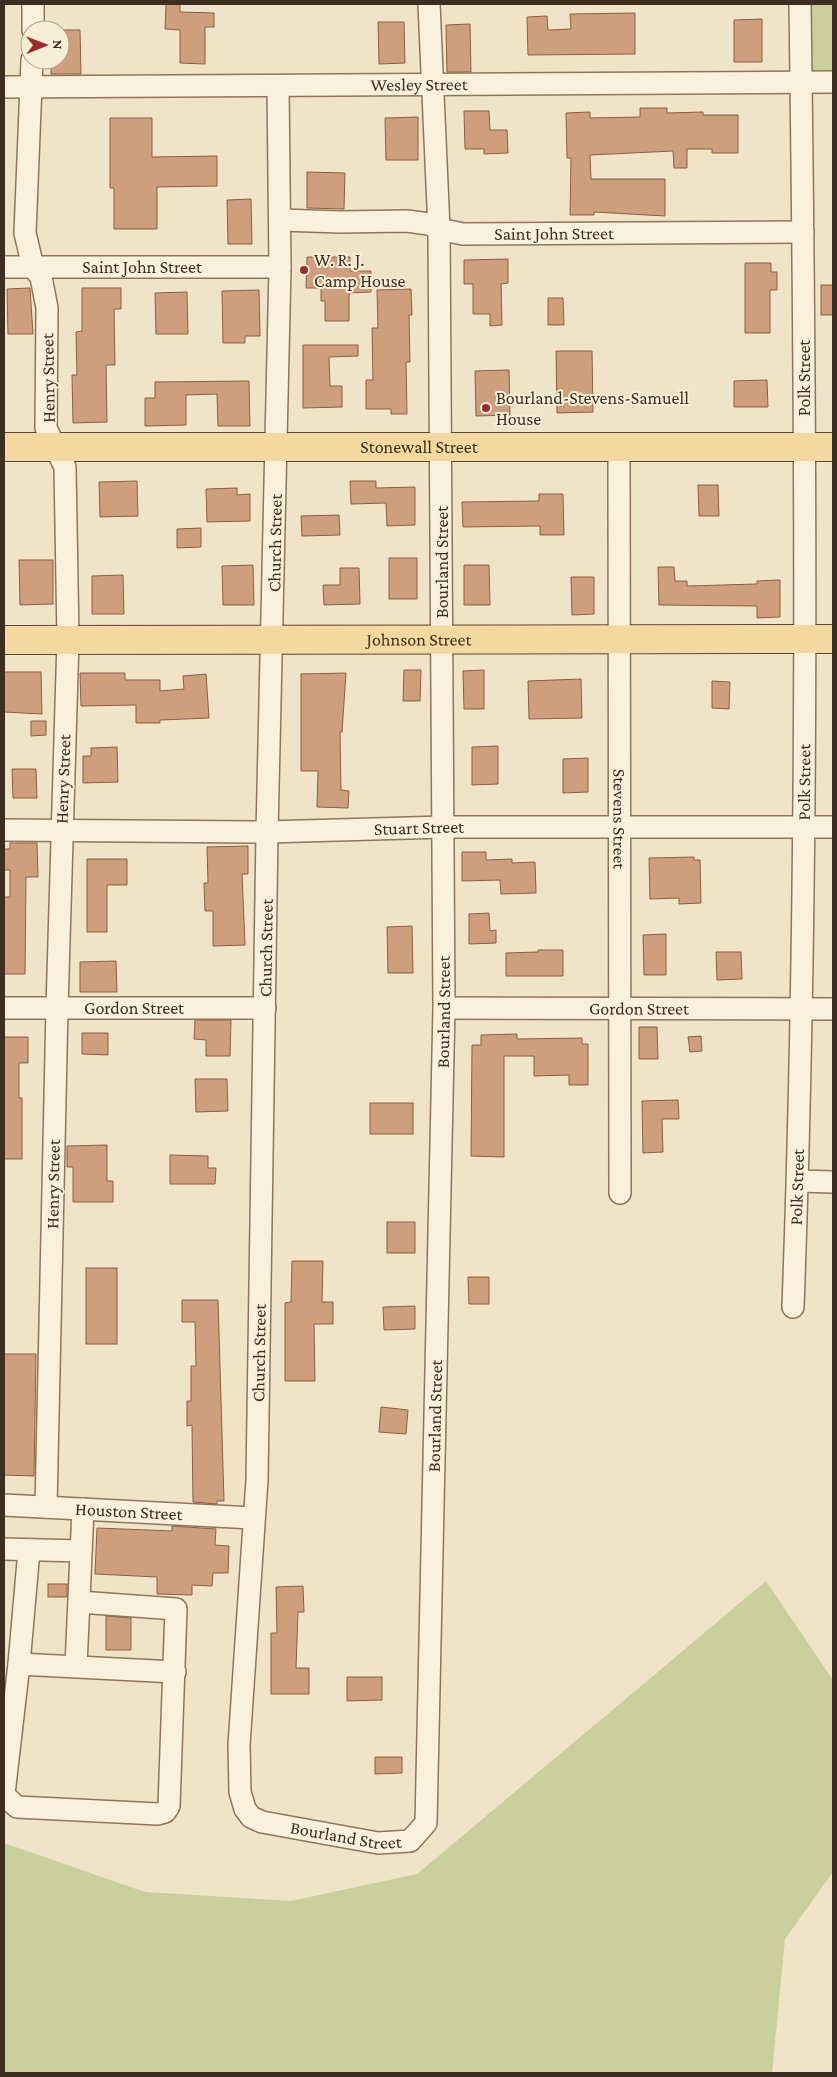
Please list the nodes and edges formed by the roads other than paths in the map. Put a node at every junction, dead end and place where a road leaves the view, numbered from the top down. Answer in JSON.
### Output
{"nodes":[{"id":1,"x":33,"y":4,"type":"edge"},
{"id":2,"x":429,"y":4,"type":"edge"},
{"id":3,"x":800,"y":4,"type":"edge"},
{"id":4,"x":33,"y":20,"type":"edge"},
{"id":5,"x":32,"y":70,"type":"edge"},
{"id":6,"x":801,"y":82,"type":"junction"},
{"id":7,"x":833,"y":82,"type":"edge"},
{"id":8,"x":432,"y":85,"type":"junction"},
{"id":9,"x":278,"y":86,"type":"junction"},
{"id":10,"x":4,"y":87,"type":"edge"},
{"id":11,"x":32,"y":88,"type":"junction"},
{"id":12,"x":281,"y":220,"type":"junction"},
{"id":13,"x":439,"y":229,"type":"junction"},
{"id":14,"x":803,"y":232,"type":"junction"},
{"id":15,"x":4,"y":267,"type":"edge"},
{"id":16,"x":33,"y":267,"type":"junction"},
{"id":17,"x":280,"y":267,"type":"junction"},
{"id":18,"x":804,"y":446,"type":"junction"},
{"id":19,"x":4,"y":447,"type":"edge"},
{"id":20,"x":442,"y":447,"type":"junction"},
{"id":21,"x":619,"y":447,"type":"junction"},
{"id":22,"x":833,"y":447,"type":"edge"},
{"id":23,"x":55,"y":448,"type":"junction"},
{"id":24,"x":277,"y":448,"type":"junction"},
{"id":25,"x":273,"y":638,"type":"junction"},
{"id":26,"x":68,"y":639,"type":"junction"},
{"id":27,"x":442,"y":639,"type":"junction"},
{"id":28,"x":619,"y":639,"type":"junction"},
{"id":29,"x":804,"y":639,"type":"junction"},
{"id":30,"x":833,"y":639,"type":"edge"},
{"id":31,"x":4,"y":640,"type":"edge"},
{"id":32,"x":619,"y":827,"type":"junction"},
{"id":33,"x":804,"y":827,"type":"junction"},
{"id":34,"x":833,"y":827,"type":"edge"},
{"id":35,"x":444,"y":828,"type":"junction"},
{"id":36,"x":4,"y":830,"type":"edge"},
{"id":37,"x":61,"y":831,"type":"junction"},
{"id":38,"x":267,"y":832,"type":"junction"},
{"id":39,"x":4,"y":1008,"type":"edge"},
{"id":40,"x":57,"y":1008,"type":"junction"},
{"id":41,"x":265,"y":1008,"type":"junction"},
{"id":42,"x":444,"y":1008,"type":"junction"},
{"id":43,"x":620,"y":1008,"type":"junction"},
{"id":44,"x":800,"y":1009,"type":"junction"},
{"id":45,"x":833,"y":1009,"type":"edge"},
{"id":46,"x":798,"y":1181,"type":"junction"},
{"id":47,"x":833,"y":1182,"type":"edge"},
{"id":48,"x":620,"y":1193,"type":"dead end"},
{"id":49,"x":793,"y":1307,"type":"dead end"},
{"id":50,"x":4,"y":1505,"type":"edge"},
{"id":51,"x":46,"y":1507,"type":"junction"},
{"id":52,"x":83,"y":1509,"type":"junction"},
{"id":53,"x":253,"y":1518,"type":"junction"},
{"id":54,"x":4,"y":1549,"type":"edge"},
{"id":55,"x":28,"y":1550,"type":"junction"},
{"id":56,"x":81,"y":1551,"type":"junction"},
{"id":57,"x":79,"y":1602,"type":"junction"},
{"id":58,"x":19,"y":1664,"type":"junction"},
{"id":59,"x":76,"y":1666,"type":"junction"},
{"id":60,"x":175,"y":1672,"type":"junction"},
{"id":61,"x":4,"y":1795,"type":"edge"},
{"id":62,"x":245,"y":1809,"type":"joint"}],
"edges":[{"from":1,"to":4,"type":"street"},
{"from":2,"to":8,"type":"street","name":"Bourland Street"},
{"from":3,"to":6,"type":"street"},
{"from":5,"to":11,"type":"street","name":"Henry Street"},
{"from":6,"to":7,"type":"street","name":"Wesley Street"},
{"from":6,"to":8,"type":"street","name":"Wesley Street"},
{"from":6,"to":14,"type":"street"},
{"from":8,"to":9,"type":"street","name":"Wesley Street"},
{"from":8,"to":13,"type":"street","name":"Bourland Street"},
{"from":9,"to":11,"type":"street","name":"Wesley Street"},
{"from":9,"to":12,"type":"street","name":"Church Street"},
{"from":10,"to":11,"type":"street","name":"Wesley Street"},
{"from":11,"to":16,"type":"street","name":"Henry Street"},
{"from":12,"to":13,"type":"street","name":"Saint John Street"},
{"from":12,"to":17,"type":"street","name":"Church Street"},
{"from":13,"to":14,"type":"street","name":"Saint John Street"},
{"from":13,"to":20,"type":"street","name":"Bourland Street"},
{"from":14,"to":18,"type":"street","name":"Polk Street"},
{"from":15,"to":16,"type":"street","name":"Saint John Street"},
{"from":16,"to":17,"type":"street","name":"Saint John Street"},
{"from":16,"to":23,"type":"street","name":"Henry Street"},
{"from":17,"to":24,"type":"street","name":"Church Street"},
{"from":18,"to":21,"type":"main road","name":"Stonewall Street"},
{"from":18,"to":22,"type":"main road","name":"Stonewall Street"},
{"from":18,"to":29,"type":"street","name":"Polk Street"},
{"from":19,"to":23,"type":"main road","name":"Stonewall Street"},
{"from":20,"to":21,"type":"main road","name":"Stonewall Street"},
{"from":20,"to":24,"type":"main road","name":"Stonewall Street"},
{"from":20,"to":27,"type":"street","name":"Bourland Street"},
{"from":21,"to":28,"type":"street","name":"Stevens Street"},
{"from":23,"to":24,"type":"main road","name":"Stonewall Street"},
{"from":23,"to":26,"type":"street","name":"Henry Street"},
{"from":24,"to":25,"type":"street","name":"Church Street"},
{"from":25,"to":26,"type":"main road","name":"Johnson Street"},
{"from":25,"to":27,"type":"main road","name":"Johnson Street"},
{"from":25,"to":38,"type":"street","name":"Church Street"},
{"from":26,"to":31,"type":"main road","name":"Johnson Street"},
{"from":26,"to":37,"type":"street","name":"Henry Street"},
{"from":27,"to":28,"type":"main road","name":"Johnson Street"},
{"from":27,"to":35,"type":"street","name":"Bourland Street"},
{"from":28,"to":29,"type":"main road","name":"Johnson Street"},
{"from":28,"to":32,"type":"street","name":"Stevens Street"},
{"from":29,"to":30,"type":"main road","name":"Johnson Street"},
{"from":29,"to":33,"type":"street","name":"Polk Street"},
{"from":32,"to":33,"type":"street","name":"Stuart Street"},
{"from":32,"to":35,"type":"street","name":"Stuart Street"},
{"from":32,"to":43,"type":"street","name":"Stevens Street"},
{"from":33,"to":34,"type":"street","name":"Stuart Street"},
{"from":33,"to":44,"type":"street","name":"Polk Street"},
{"from":35,"to":38,"type":"street","name":"Stuart Street"},
{"from":35,"to":42,"type":"street","name":"Bourland Street"},
{"from":36,"to":37,"type":"street","name":"Stuart Street"},
{"from":37,"to":38,"type":"street","name":"Stuart Street"},
{"from":37,"to":40,"type":"street","name":"Henry Street"},
{"from":38,"to":41,"type":"street","name":"Church Street"},
{"from":39,"to":40,"type":"street","name":"Gordon Street"},
{"from":40,"to":41,"type":"street","name":"Gordon Street"},
{"from":40,"to":51,"type":"street","name":"Henry Street"},
{"from":41,"to":53,"type":"street","name":"Church Street"},
{"from":42,"to":43,"type":"street","name":"Gordon Street"},
{"from":42,"to":62,"type":"street","name":"Bourland Street"},
{"from":43,"to":44,"type":"street","name":"Gordon Street"},
{"from":43,"to":48,"type":"street","name":"Stevens Street"},
{"from":44,"to":45,"type":"street","name":"Gordon Street"},
{"from":44,"to":46,"type":"street","name":"Polk Street"},
{"from":46,"to":47,"type":"street"},
{"from":46,"to":49,"type":"street","name":"Polk Street"},
{"from":50,"to":51,"type":"street","name":"Houston Street"},
{"from":51,"to":52,"type":"street","name":"Houston Street"},
{"from":52,"to":53,"type":"street","name":"Houston Street"},
{"from":52,"to":56,"type":"street"},
{"from":53,"to":62,"type":"street","name":"Church Street"},
{"from":54,"to":55,"type":"street"},
{"from":55,"to":56,"type":"street"},
{"from":55,"to":58,"type":"street"},
{"from":56,"to":57,"type":"street"},
{"from":57,"to":59,"type":"street"},
{"from":57,"to":60,"type":"street"},
{"from":58,"to":59,"type":"street"},
{"from":58,"to":61,"type":"street"},
{"from":59,"to":60,"type":"street"},
{"from":60,"to":61,"type":"street"}]}
